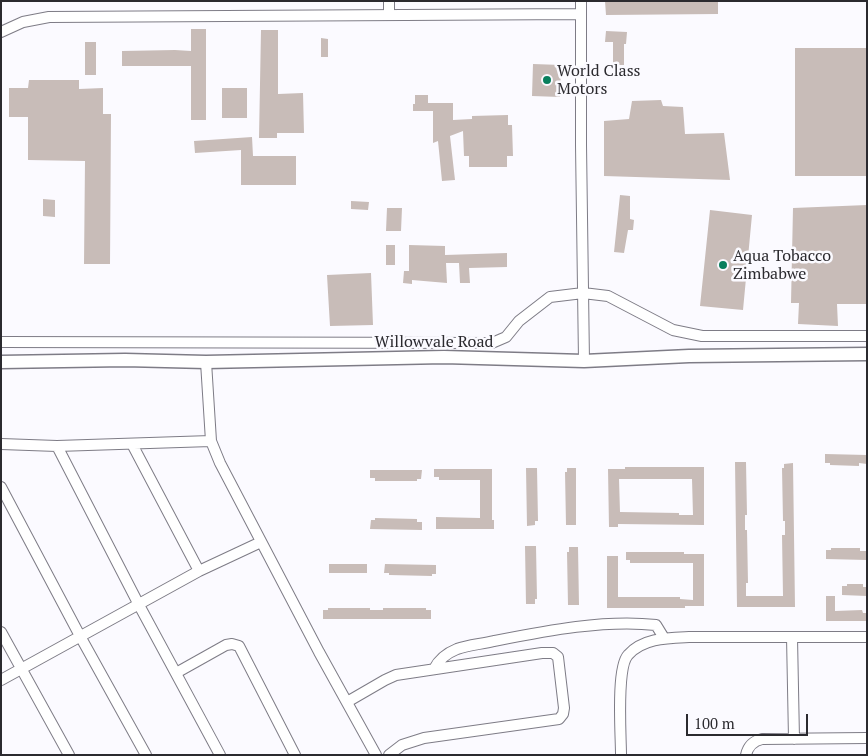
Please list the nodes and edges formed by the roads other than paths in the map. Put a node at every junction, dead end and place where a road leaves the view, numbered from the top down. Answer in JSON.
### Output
{"nodes":[{"id":1,"x":389,"y":1,"type":"edge"},
{"id":2,"x":581,"y":1,"type":"edge"},
{"id":3,"x":581,"y":14,"type":"junction"},
{"id":4,"x":389,"y":15,"type":"junction"},
{"id":5,"x":1,"y":32,"type":"edge"},
{"id":6,"x":583,"y":293,"type":"junction"},
{"id":7,"x":867,"y":336,"type":"edge"},
{"id":8,"x":1,"y":342,"type":"edge"},
{"id":9,"x":867,"y":354,"type":"edge"},
{"id":10,"x":584,"y":361,"type":"junction"},
{"id":11,"x":1,"y":362,"type":"edge"},
{"id":12,"x":206,"y":362,"type":"junction"},
{"id":13,"x":211,"y":441,"type":"junction"},
{"id":14,"x":1,"y":444,"type":"edge"},
{"id":15,"x":132,"y":444,"type":"junction"},
{"id":16,"x":57,"y":446,"type":"junction"},
{"id":17,"x":1,"y":487,"type":"edge"},
{"id":18,"x":261,"y":542,"type":"junction"},
{"id":19,"x":199,"y":571,"type":"junction"},
{"id":20,"x":139,"y":605,"type":"junction"},
{"id":21,"x":1,"y":632,"type":"edge"},
{"id":22,"x":80,"y":636,"type":"junction"},
{"id":23,"x":792,"y":637,"type":"junction"},
{"id":24,"x":867,"y":637,"type":"edge"},
{"id":25,"x":664,"y":638,"type":"junction"},
{"id":26,"x":21,"y":669,"type":"junction"},
{"id":27,"x":434,"y":669,"type":"junction"},
{"id":28,"x":176,"y":673,"type":"junction"},
{"id":29,"x":1,"y":680,"type":"edge"},
{"id":30,"x":346,"y":702,"type":"junction"},
{"id":31,"x":867,"y":738,"type":"edge"},
{"id":32,"x":794,"y":739,"type":"junction"},
{"id":33,"x":68,"y":755,"type":"edge"},
{"id":34,"x":146,"y":755,"type":"edge"},
{"id":35,"x":220,"y":755,"type":"edge"},
{"id":36,"x":295,"y":755,"type":"edge"},
{"id":37,"x":376,"y":755,"type":"edge"},
{"id":38,"x":389,"y":755,"type":"edge"},
{"id":39,"x":621,"y":755,"type":"edge"},
{"id":40,"x":746,"y":755,"type":"edge"}],
"edges":[{"from":1,"to":4,"type":"street"},
{"from":2,"to":3,"type":"street"},
{"from":3,"to":4,"type":"street"},
{"from":3,"to":6,"type":"street"},
{"from":4,"to":5,"type":"street"},
{"from":6,"to":7,"type":"street"},
{"from":6,"to":8,"type":"street"},
{"from":6,"to":10,"type":"street"},
{"from":9,"to":10,"type":"main road","name":"Willowvale Road"},
{"from":10,"to":12,"type":"main road","name":"Willowvale Road"},
{"from":11,"to":12,"type":"main road","name":"Willowvale Road"},
{"from":12,"to":13,"type":"street"},
{"from":13,"to":15,"type":"street"},
{"from":13,"to":18,"type":"street"},
{"from":14,"to":16,"type":"street"},
{"from":15,"to":16,"type":"street"},
{"from":15,"to":19,"type":"street"},
{"from":16,"to":20,"type":"street"},
{"from":17,"to":22,"type":"street"},
{"from":18,"to":19,"type":"street"},
{"from":18,"to":30,"type":"street"},
{"from":19,"to":20,"type":"street"},
{"from":20,"to":22,"type":"street"},
{"from":20,"to":28,"type":"street"},
{"from":21,"to":26,"type":"street"},
{"from":22,"to":26,"type":"street"},
{"from":22,"to":34,"type":"street"},
{"from":23,"to":24,"type":"street"},
{"from":23,"to":25,"type":"street"},
{"from":23,"to":32,"type":"street"},
{"from":25,"to":27,"type":"street"},
{"from":25,"to":39,"type":"street"},
{"from":26,"to":29,"type":"street"},
{"from":26,"to":33,"type":"street"},
{"from":27,"to":30,"type":"street"},
{"from":27,"to":38,"type":"street"},
{"from":28,"to":35,"type":"street"},
{"from":28,"to":36,"type":"street"},
{"from":30,"to":37,"type":"street"},
{"from":31,"to":32,"type":"street"},
{"from":32,"to":40,"type":"street"}]}
